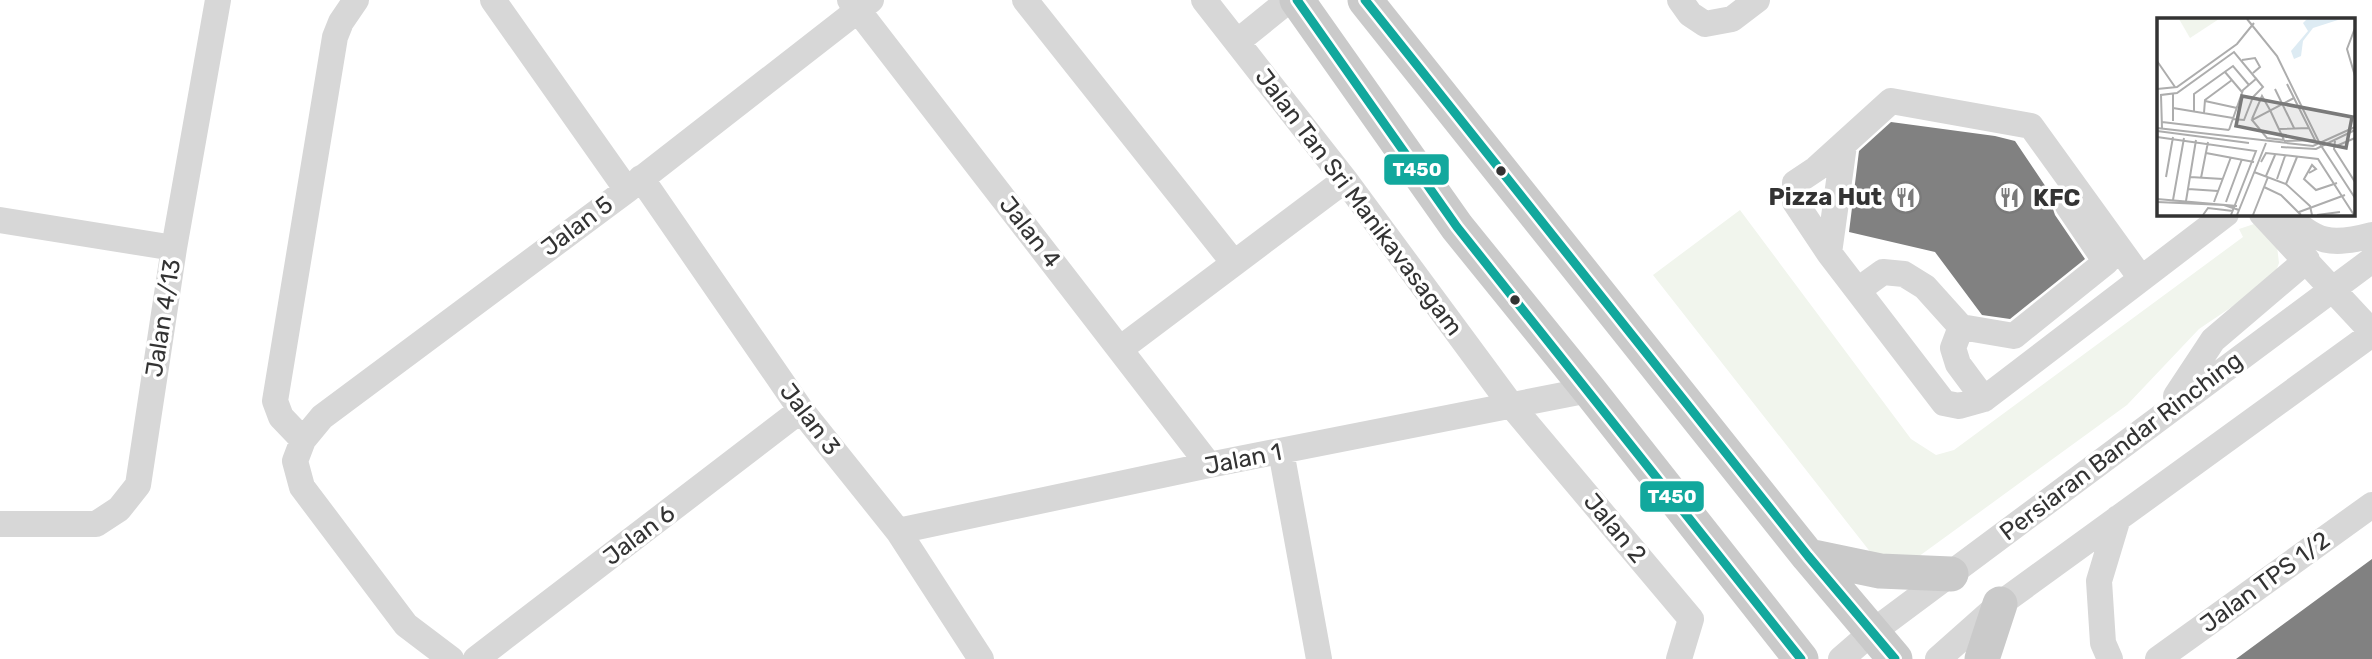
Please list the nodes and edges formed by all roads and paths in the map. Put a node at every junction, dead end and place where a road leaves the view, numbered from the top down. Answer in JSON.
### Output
{"nodes":[{"id":1,"x":218,"y":0,"type":"edge"},
{"id":2,"x":355,"y":0,"type":"edge"},
{"id":3,"x":493,"y":0,"type":"edge"},
{"id":4,"x":1025,"y":0,"type":"edge"},
{"id":5,"x":1204,"y":0,"type":"edge"},
{"id":6,"x":1289,"y":0,"type":"edge"},
{"id":7,"x":1297,"y":0,"type":"edge"},
{"id":8,"x":1365,"y":0,"type":"edge"},
{"id":9,"x":1680,"y":0,"type":"edge"},
{"id":10,"x":1757,"y":0,"type":"edge"},
{"id":11,"x":860,"y":3,"type":"edge"},
{"id":12,"x":1237,"y":42,"type":"junction"},
{"id":13,"x":1843,"y":145,"type":"junction"},
{"id":14,"x":2059,"y":164,"type":"junction"},
{"id":15,"x":1345,"y":180,"type":"junction"},
{"id":16,"x":634,"y":184,"type":"junction"},
{"id":17,"x":2225,"y":215,"type":"edge"},
{"id":18,"x":2263,"y":215,"type":"edge"},
{"id":19,"x":2287,"y":215,"type":"edge"},
{"id":20,"x":0,"y":220,"type":"edge"},
{"id":21,"x":2372,"y":235,"type":"edge"},
{"id":22,"x":174,"y":248,"type":"junction"},
{"id":23,"x":1829,"y":253,"type":"junction"},
{"id":24,"x":2308,"y":260,"type":"junction"},
{"id":25,"x":2372,"y":260,"type":"edge"},
{"id":26,"x":1234,"y":262,"type":"junction"},
{"id":27,"x":2140,"y":277,"type":"junction"},
{"id":28,"x":2331,"y":289,"type":"junction"},
{"id":29,"x":1857,"y":290,"type":"junction"},
{"id":30,"x":1961,"y":327,"type":"junction"},
{"id":31,"x":2372,"y":333,"type":"edge"},
{"id":32,"x":1120,"y":349,"type":"junction"},
{"id":33,"x":1589,"y":390,"type":"junction"},
{"id":34,"x":1984,"y":399,"type":"junction"},
{"id":35,"x":1511,"y":405,"type":"junction"},
{"id":36,"x":801,"y":410,"type":"junction"},
{"id":37,"x":2166,"y":412,"type":"junction"},
{"id":38,"x":299,"y":451,"type":"junction"},
{"id":39,"x":1281,"y":451,"type":"junction"},
{"id":40,"x":1209,"y":465,"type":"junction"},
{"id":41,"x":2372,"y":505,"type":"edge"},
{"id":42,"x":2118,"y":519,"type":"junction"},
{"id":43,"x":0,"y":524,"type":"edge"},
{"id":44,"x":898,"y":531,"type":"junction"},
{"id":45,"x":1808,"y":556,"type":"junction"},
{"id":46,"x":1951,"y":574,"type":"junction"},
{"id":47,"x":2000,"y":604,"type":"junction"},
{"id":48,"x":1762,"y":610,"type":"junction"},
{"id":49,"x":1871,"y":633,"type":"junction"},
{"id":50,"x":451,"y":659,"type":"edge"},
{"id":51,"x":477,"y":659,"type":"edge"},
{"id":52,"x":981,"y":659,"type":"edge"},
{"id":53,"x":1319,"y":659,"type":"edge"},
{"id":54,"x":1679,"y":659,"type":"edge"},
{"id":55,"x":1766,"y":659,"type":"edge"},
{"id":56,"x":1801,"y":659,"type":"edge"},
{"id":57,"x":1841,"y":659,"type":"edge"},
{"id":58,"x":1895,"y":659,"type":"edge"},
{"id":59,"x":1938,"y":659,"type":"edge"},
{"id":60,"x":1982,"y":659,"type":"edge"},
{"id":61,"x":2110,"y":659,"type":"edge"},
{"id":62,"x":2158,"y":659,"type":"edge"}],
"edges":[{"from":1,"to":22,"type":"street","name":"Jalan 4/13"},
{"from":2,"to":38,"type":"street"},
{"from":3,"to":16,"type":"street","name":"Jalan 3"},
{"from":4,"to":26,"type":"street"},
{"from":5,"to":12,"type":"street","name":"Jalan Tan Sri Manikavasagam"},
{"from":6,"to":12,"type":"street"},
{"from":7,"to":33,"type":"main road"},
{"from":8,"to":45,"type":"main road"},
{"from":9,"to":10,"type":"street"},
{"from":11,"to":16,"type":"street","name":"Jalan 5"},
{"from":11,"to":32,"type":"street","name":"Jalan 4"},
{"from":12,"to":15,"type":"street","name":"Jalan Tan Sri Manikavasagam"},
{"from":13,"to":14,"type":"street"},
{"from":13,"to":23,"type":"street"},
{"from":13,"to":23,"type":"street"},
{"from":14,"to":27,"type":"street"},
{"from":14,"to":30,"type":"street"},
{"from":15,"to":26,"type":"street"},
{"from":15,"to":35,"type":"street","name":"Jalan Tan Sri Manikavasagam"},
{"from":16,"to":36,"type":"street","name":"Jalan 3"},
{"from":16,"to":38,"type":"street","name":"Jalan 5"},
{"from":17,"to":27,"type":"street"},
{"from":18,"to":24,"type":"street"},
{"from":19,"to":21,"type":"street"},
{"from":20,"to":22,"type":"street"},
{"from":22,"to":43,"type":"street","name":"Jalan 4/13"},
{"from":23,"to":29,"type":"street"},
{"from":24,"to":28,"type":"street"},
{"from":24,"to":37,"type":"street"},
{"from":25,"to":28,"type":"street","name":"Persiaran Bandar Rinching"},
{"from":26,"to":32,"type":"street"},
{"from":27,"to":34,"type":"street"},
{"from":28,"to":31,"type":"street"},
{"from":28,"to":37,"type":"street","name":"Persiaran Bandar Rinching"},
{"from":29,"to":30,"type":"street"},
{"from":29,"to":34,"type":"street"},
{"from":30,"to":34,"type":"street"},
{"from":31,"to":42,"type":"street"},
{"from":32,"to":40,"type":"street","name":"Jalan 4"},
{"from":33,"to":35,"type":"street","name":"Jalan 1"},
{"from":33,"to":48,"type":"main road"},
{"from":35,"to":39,"type":"street","name":"Jalan 1"},
{"from":35,"to":54,"type":"street","name":"Jalan 2"},
{"from":36,"to":44,"type":"street","name":"Jalan 3"},
{"from":36,"to":51,"type":"street","name":"Jalan 6"},
{"from":37,"to":46,"type":"street","name":"Persiaran Bandar Rinching"},
{"from":38,"to":50,"type":"street"},
{"from":39,"to":40,"type":"street","name":"Jalan 1"},
{"from":39,"to":53,"type":"street"},
{"from":40,"to":44,"type":"street","name":"Jalan 1"},
{"from":41,"to":62,"type":"street","name":"Jalan TPS 1/2"},
{"from":42,"to":47,"type":"street"},
{"from":42,"to":61,"type":"street"},
{"from":44,"to":52,"type":"street","name":"Jalan 3"},
{"from":45,"to":46,"type":"main road"},
{"from":45,"to":49,"type":"main road"},
{"from":46,"to":49,"type":"street","name":"Persiaran Bandar Rinching"},
{"from":47,"to":59,"type":"street"},
{"from":47,"to":60,"type":"main road"},
{"from":48,"to":55,"type":"main road"},
{"from":48,"to":56,"type":"main road"},
{"from":49,"to":57,"type":"street","name":"Persiaran Bandar Rinching"},
{"from":49,"to":58,"type":"main road"}]}
